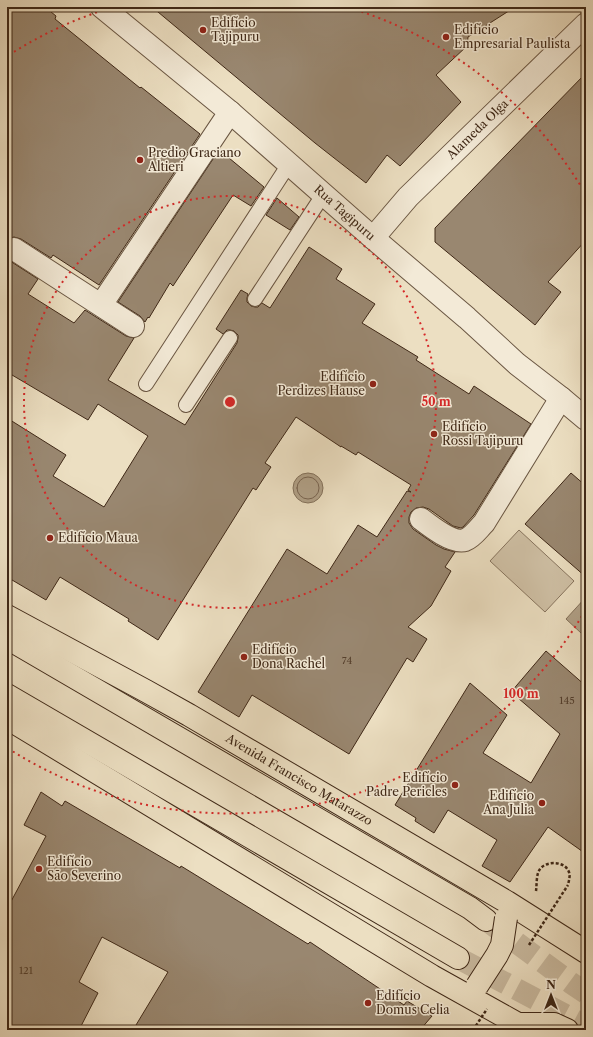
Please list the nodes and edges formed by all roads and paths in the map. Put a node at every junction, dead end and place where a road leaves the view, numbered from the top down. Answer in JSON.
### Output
{"nodes":[{"id":1,"x":102,"y":7,"type":"edge"},
{"id":2,"x":586,"y":24,"type":"edge"},
{"id":3,"x":230,"y":112,"type":"junction"},
{"id":4,"x":289,"y":164,"type":"junction"},
{"id":5,"x":323,"y":195,"type":"junction"},
{"id":6,"x":373,"y":238,"type":"junction"},
{"id":7,"x":14,"y":249,"type":"dead end"},
{"id":8,"x":255,"y":299,"type":"dead end"},
{"id":9,"x":101,"y":305,"type":"junction"},
{"id":10,"x":133,"y":326,"type":"dead end"},
{"id":11,"x":230,"y":338,"type":"dead end"},
{"id":12,"x":146,"y":384,"type":"dead end"},
{"id":13,"x":561,"y":398,"type":"junction"},
{"id":14,"x":186,"y":405,"type":"dead end"},
{"id":15,"x":586,"y":419,"type":"edge"},
{"id":16,"x":421,"y":519,"type":"dead end"},
{"id":17,"x":7,"y":616,"type":"edge"},
{"id":18,"x":7,"y":638,"type":"edge"},
{"id":19,"x":7,"y":695,"type":"edge"},
{"id":20,"x":7,"y":718,"type":"edge"},
{"id":21,"x":568,"y":885,"type":"dead end"},
{"id":22,"x":536,"y":892,"type":"dead end"},
{"id":23,"x":500,"y":913,"type":"junction"},
{"id":24,"x":586,"y":952,"type":"edge"},
{"id":25,"x":458,"y":958,"type":"tunnel mouth"},
{"id":26,"x":473,"y":991,"type":"junction"},
{"id":27,"x":567,"y":1030,"type":"edge"}],
"edges":[{"from":1,"to":3,"type":"street","name":"Rua Tagipuru"},
{"from":2,"to":6,"type":"street","name":"Alameda Olga"},
{"from":3,"to":4,"type":"street","name":"Rua Tagipuru"},
{"from":3,"to":9,"type":"street"},
{"from":4,"to":5,"type":"street","name":"Rua Tagipuru"},
{"from":4,"to":12,"type":"lane"},
{"from":5,"to":6,"type":"street","name":"Rua Tagipuru"},
{"from":5,"to":8,"type":"lane"},
{"from":6,"to":13,"type":"street","name":"Rua Tagipuru"},
{"from":7,"to":9,"type":"street"},
{"from":9,"to":10,"type":"street"},
{"from":11,"to":14,"type":"lane"},
{"from":13,"to":15,"type":"street","name":"Rua Tagipuru"},
{"from":13,"to":16,"type":"street"},
{"from":17,"to":23,"type":"main road","name":"Avenida Francisco Matarazzo"},
{"from":18,"to":23,"type":"main road","name":"Avenida Francisco Matarazzo"},
{"from":19,"to":25,"type":"main road"},
{"from":20,"to":26,"type":"main road"},
{"from":21,"to":22,"type":"path"},
{"from":23,"to":24,"type":"main road","name":"Avenida Francisco Matarazzo"},
{"from":23,"to":26,"type":"main road","bridge":true},
{"from":26,"to":27,"type":"main road"}]}
